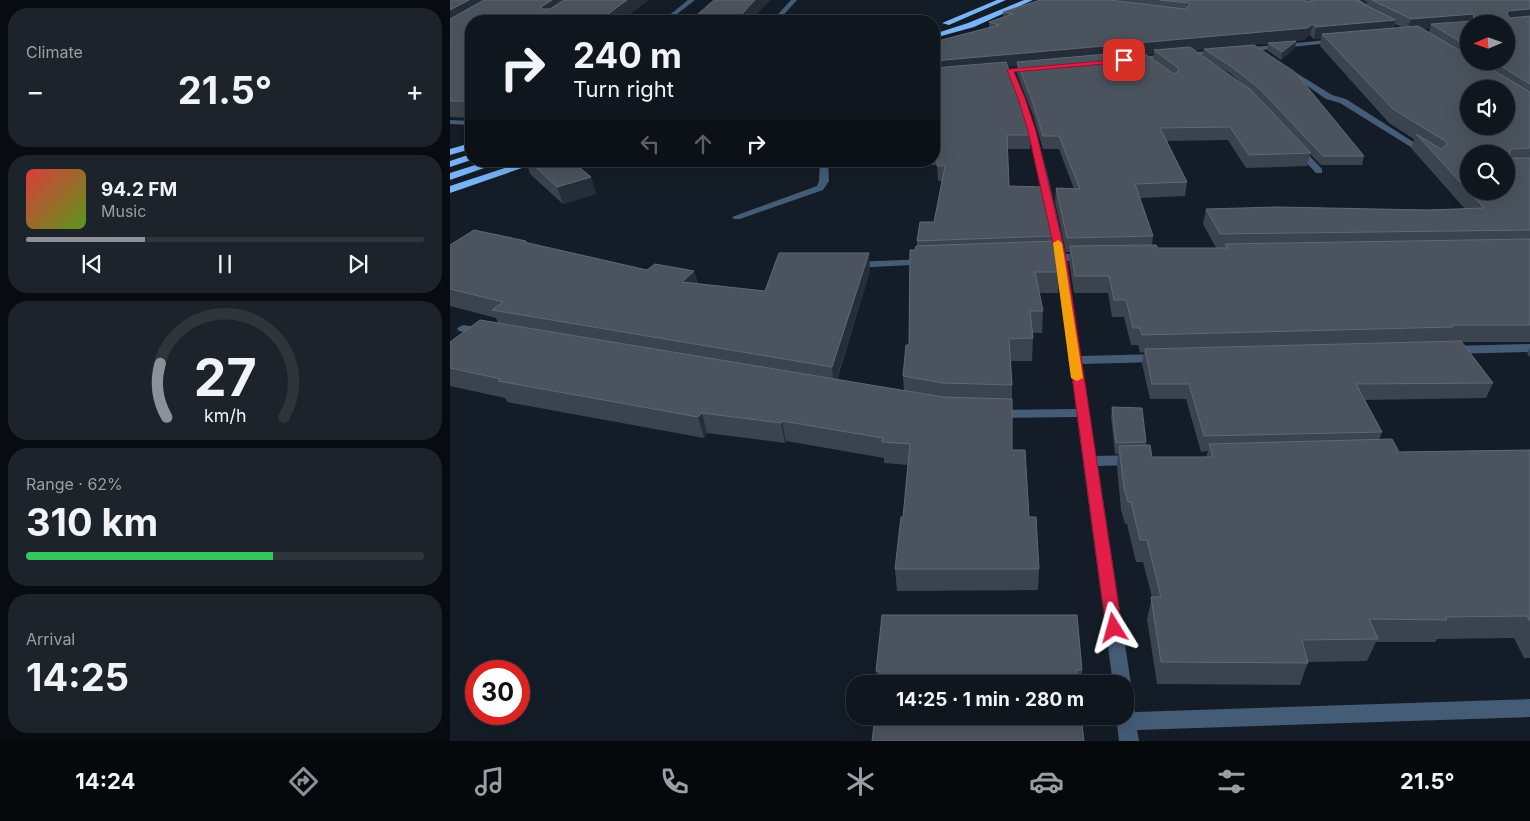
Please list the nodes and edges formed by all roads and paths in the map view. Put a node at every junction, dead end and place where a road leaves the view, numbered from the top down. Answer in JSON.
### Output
{"nodes":[{"id":1,"x":692,"y":0,"type":"edge"},
{"id":2,"x":794,"y":0,"type":"edge"},
{"id":3,"x":1003,"y":0,"type":"edge"},
{"id":4,"x":1030,"y":0,"type":"edge"},
{"id":5,"x":1356,"y":0,"type":"edge"},
{"id":6,"x":1364,"y":12,"type":"edge"},
{"id":7,"x":673,"y":15,"type":"edge"},
{"id":8,"x":780,"y":15,"type":"edge"},
{"id":9,"x":940,"y":24,"type":"edge"},
{"id":10,"x":971,"y":25,"type":"junction"},
{"id":11,"x":940,"y":34,"type":"edge"},
{"id":12,"x":1343,"y":40,"type":"edge"},
{"id":13,"x":940,"y":43,"type":"edge"},
{"id":14,"x":1255,"y":48,"type":"junction"},
{"id":15,"x":1236,"y":50,"type":"edge"},
{"id":16,"x":1227,"y":51,"type":"edge"},
{"id":17,"x":1191,"y":54,"type":"junction"},
{"id":18,"x":1263,"y":54,"type":"edge"},
{"id":19,"x":1143,"y":59,"type":"junction"},
{"id":20,"x":1124,"y":60,"type":"edge"},
{"id":21,"x":1150,"y":64,"type":"edge"},
{"id":22,"x":1206,"y":64,"type":"edge"},
{"id":23,"x":1280,"y":65,"type":"edge"},
{"id":24,"x":1010,"y":70,"type":"junction"},
{"id":25,"x":1020,"y":70,"type":"edge"},
{"id":26,"x":1001,"y":71,"type":"edge"},
{"id":27,"x":450,"y":122,"type":"edge"},
{"id":28,"x":465,"y":123,"type":"edge"},
{"id":29,"x":1293,"y":144,"type":"edge"},
{"id":30,"x":465,"y":148,"type":"edge"},
{"id":31,"x":450,"y":152,"type":"edge"},
{"id":32,"x":1436,"y":158,"type":"edge"},
{"id":33,"x":465,"y":160,"type":"edge"},
{"id":34,"x":450,"y":164,"type":"edge"},
{"id":35,"x":481,"y":167,"type":"edge"},
{"id":36,"x":519,"y":167,"type":"edge"},
{"id":37,"x":824,"y":167,"type":"edge"},
{"id":38,"x":1319,"y":171,"type":"dead end"},
{"id":39,"x":450,"y":177,"type":"edge"},
{"id":40,"x":450,"y":190,"type":"edge"},
{"id":41,"x":737,"y":217,"type":"dead end"},
{"id":42,"x":1061,"y":257,"type":"junction"},
{"id":43,"x":1101,"y":257,"type":"edge"},
{"id":44,"x":1032,"y":258,"type":"edge"},
{"id":45,"x":936,"y":262,"type":"edge"},
{"id":46,"x":840,"y":265,"type":"edge"},
{"id":47,"x":463,"y":329,"type":"dead end"},
{"id":48,"x":492,"y":334,"type":"edge"},
{"id":49,"x":1530,"y":348,"type":"edge"},
{"id":50,"x":1436,"y":350,"type":"edge"},
{"id":51,"x":1170,"y":357,"type":"edge"},
{"id":52,"x":1074,"y":360,"type":"junction"},
{"id":53,"x":1082,"y":413,"type":"junction"},
{"id":54,"x":980,"y":414,"type":"edge"},
{"id":55,"x":1151,"y":460,"type":"edge"},
{"id":56,"x":1091,"y":461,"type":"junction"},
{"id":57,"x":1121,"y":675,"type":"edge"},
{"id":58,"x":1530,"y":708,"type":"edge"},
{"id":59,"x":1134,"y":715,"type":"edge"},
{"id":60,"x":1127,"y":725,"type":"edge"},
{"id":61,"x":1129,"y":741,"type":"edge"}],
"edges":[{"from":1,"to":7,"type":"street"},
{"from":2,"to":8,"type":"street"},
{"from":3,"to":9,"type":"highway"},
{"from":4,"to":10,"type":"highway"},
{"from":5,"to":6,"type":"street"},
{"from":10,"to":11,"type":"highway"},
{"from":10,"to":13,"type":"highway"},
{"from":12,"to":14,"type":"street"},
{"from":14,"to":15,"type":"street"},
{"from":14,"to":18,"type":"street"},
{"from":16,"to":17,"type":"street"},
{"from":17,"to":19,"type":"street"},
{"from":17,"to":22,"type":"street"},
{"from":19,"to":20,"type":"street"},
{"from":19,"to":21,"type":"street"},
{"from":23,"to":32,"type":"street"},
{"from":24,"to":25,"type":"street"},
{"from":24,"to":26,"type":"street"},
{"from":24,"to":42,"type":"street"},
{"from":27,"to":28,"type":"street"},
{"from":29,"to":38,"type":"street"},
{"from":30,"to":31,"type":"highway"},
{"from":33,"to":34,"type":"highway"},
{"from":35,"to":39,"type":"highway"},
{"from":36,"to":40,"type":"highway"},
{"from":37,"to":41,"type":"street"},
{"from":42,"to":43,"type":"street"},
{"from":42,"to":44,"type":"street"},
{"from":42,"to":52,"type":"street"},
{"from":45,"to":46,"type":"street"},
{"from":47,"to":48,"type":"street"},
{"from":49,"to":50,"type":"street"},
{"from":51,"to":52,"type":"street"},
{"from":52,"to":53,"type":"street"},
{"from":53,"to":54,"type":"street"},
{"from":53,"to":56,"type":"street"},
{"from":55,"to":56,"type":"street"},
{"from":56,"to":57,"type":"street"},
{"from":58,"to":59,"type":"street"},
{"from":60,"to":61,"type":"street"}]}
